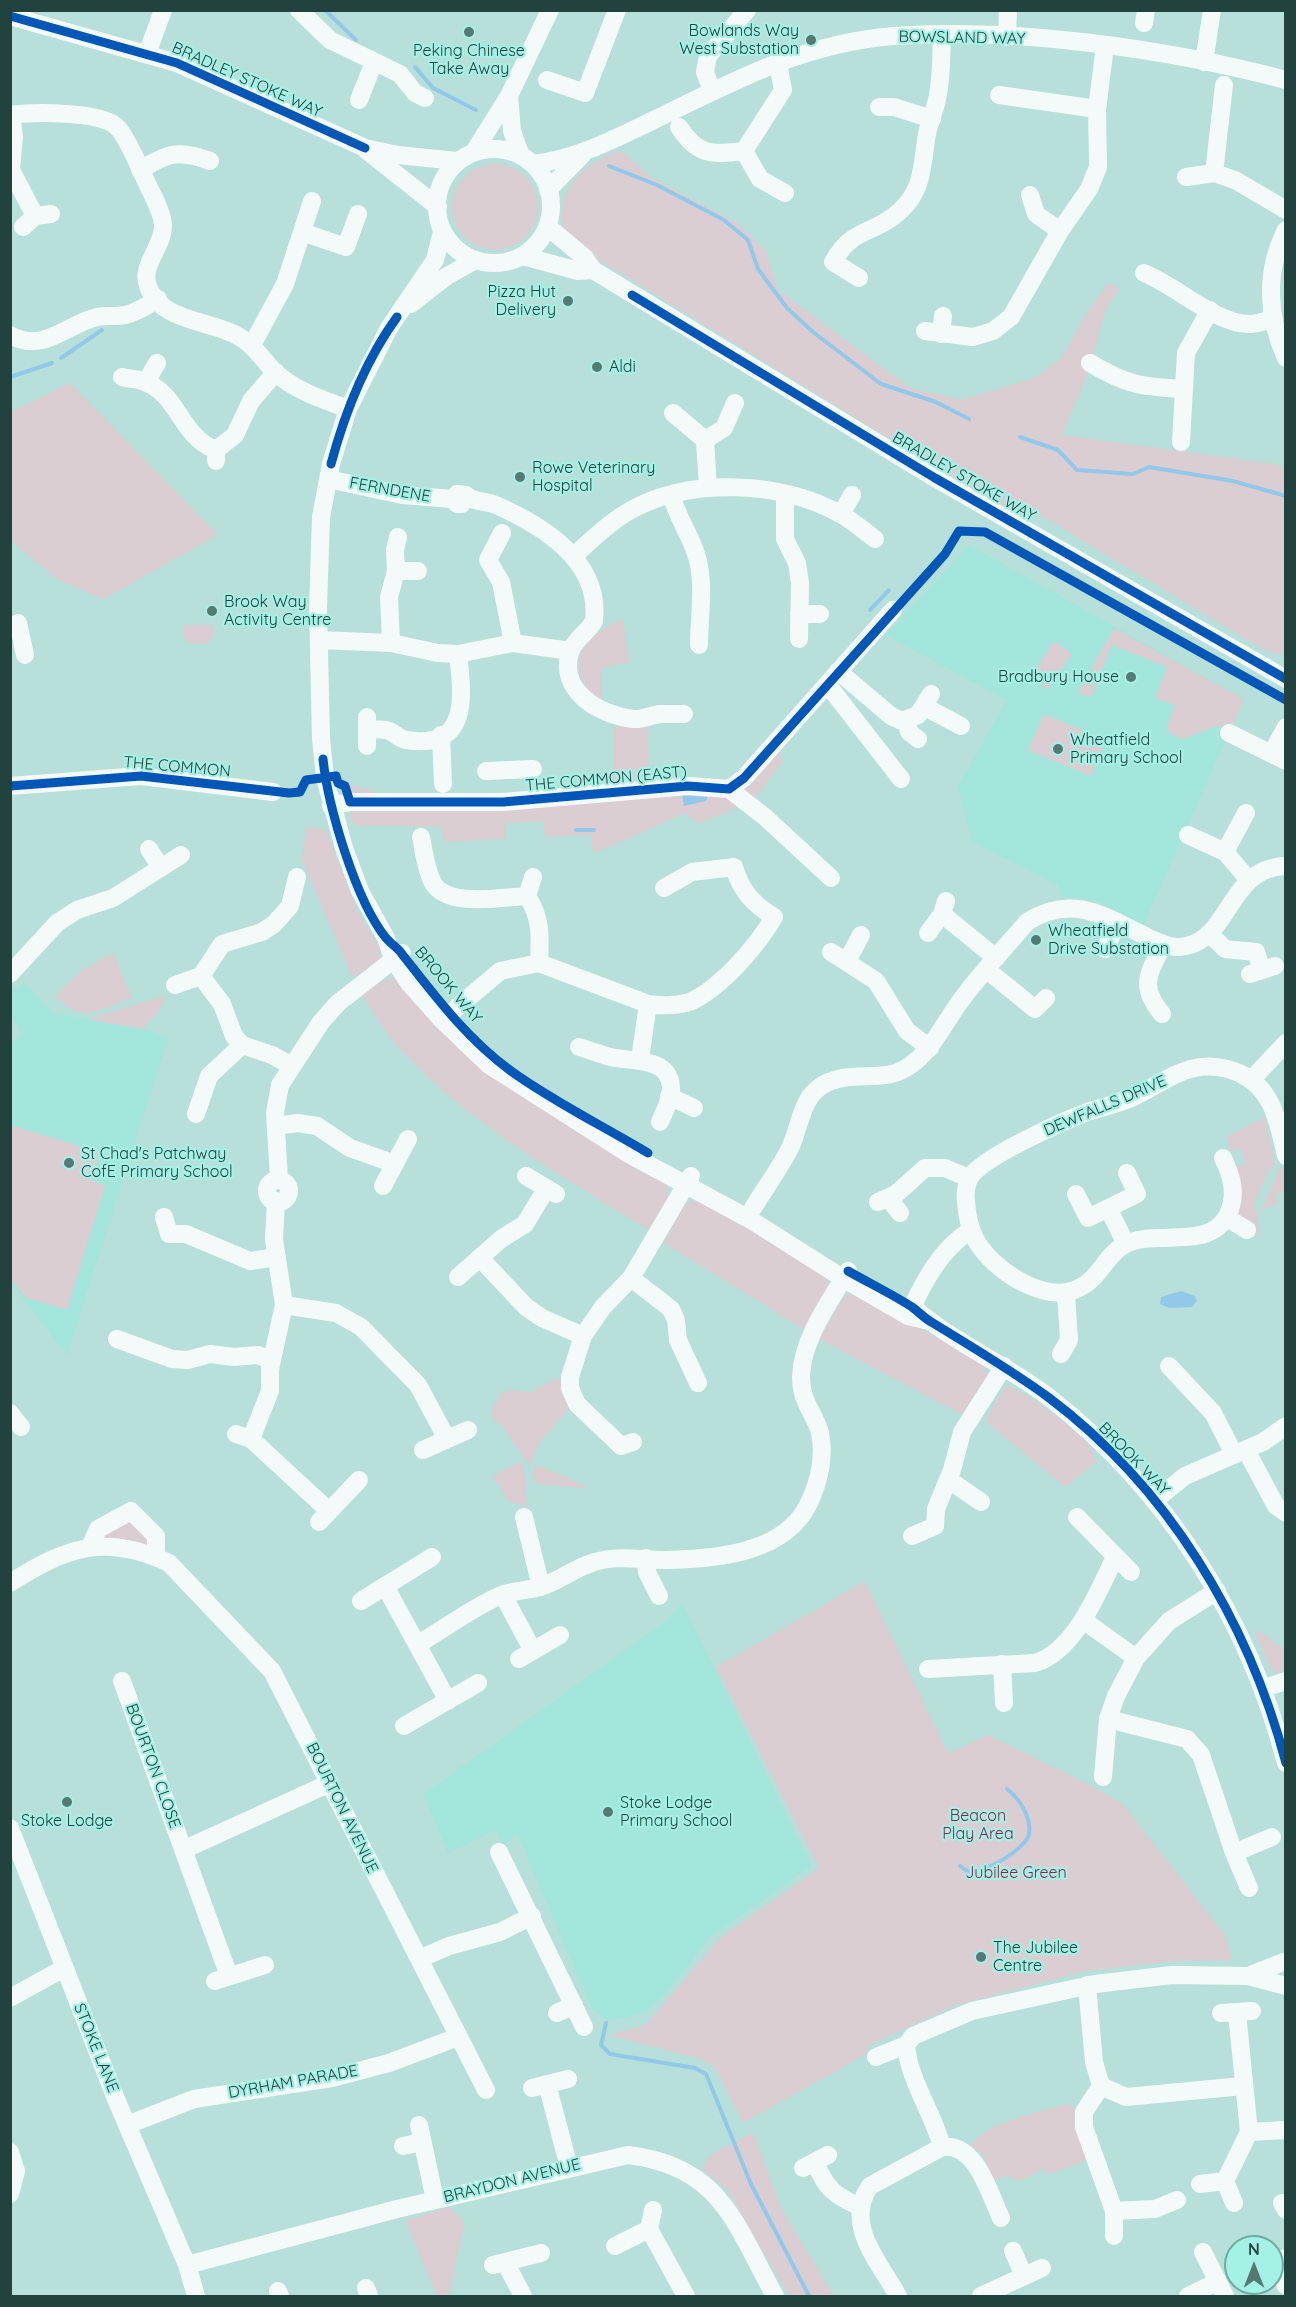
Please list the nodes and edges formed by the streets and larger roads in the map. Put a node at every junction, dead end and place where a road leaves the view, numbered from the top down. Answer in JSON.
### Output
{"nodes":[{"id":1,"x":163,"y":10,"type":"edge"},
{"id":2,"x":298,"y":10,"type":"edge"},
{"id":3,"x":550,"y":10,"type":"edge"},
{"id":4,"x":617,"y":10,"type":"edge"},
{"id":5,"x":747,"y":10,"type":"edge"},
{"id":6,"x":1008,"y":10,"type":"edge"},
{"id":7,"x":1212,"y":10,"type":"edge"},
{"id":8,"x":10,"y":16,"type":"edge"},
{"id":9,"x":942,"y":34,"type":"junction"},
{"id":10,"x":1007,"y":37,"type":"junction"},
{"id":11,"x":1105,"y":46,"type":"junction"},
{"id":12,"x":147,"y":54,"type":"junction"},
{"id":13,"x":374,"y":62,"type":"junction"},
{"id":14,"x":1204,"y":62,"type":"junction"},
{"id":15,"x":778,"y":63,"type":"junction"},
{"id":16,"x":547,"y":80,"type":"dead end"},
{"id":17,"x":1286,"y":80,"type":"edge"},
{"id":18,"x":1224,"y":85,"type":"dead end"},
{"id":19,"x":712,"y":91,"type":"junction"},
{"id":20,"x":999,"y":95,"type":"dead end"},
{"id":21,"x":509,"y":96,"type":"junction"},
{"id":22,"x":425,"y":98,"type":"dead end"},
{"id":23,"x":359,"y":100,"type":"dead end"},
{"id":24,"x":879,"y":107,"type":"dead end"},
{"id":25,"x":1097,"y":109,"type":"junction"},
{"id":26,"x":11,"y":114,"type":"edge"},
{"id":27,"x":932,"y":119,"type":"junction"},
{"id":28,"x":679,"y":127,"type":"dead end"},
{"id":29,"x":365,"y":148,"type":"junction"},
{"id":30,"x":475,"y":150,"type":"junction"},
{"id":31,"x":744,"y":151,"type":"junction"},
{"id":32,"x":585,"y":152,"type":"junction"},
{"id":33,"x":527,"y":160,"type":"junction"},
{"id":34,"x":210,"y":161,"type":"dead end"},
{"id":35,"x":457,"y":161,"type":"junction"},
{"id":36,"x":140,"y":170,"type":"junction"},
{"id":37,"x":1214,"y":173,"type":"junction"},
{"id":38,"x":1186,"y":177,"type":"dead end"},
{"id":39,"x":548,"y":190,"type":"junction"},
{"id":40,"x":785,"y":193,"type":"dead end"},
{"id":41,"x":1030,"y":195,"type":"dead end"},
{"id":42,"x":312,"y":201,"type":"dead end"},
{"id":43,"x":438,"y":207,"type":"junction"},
{"id":44,"x":1286,"y":210,"type":"edge"},
{"id":45,"x":358,"y":214,"type":"dead end"},
{"id":46,"x":36,"y":219,"type":"dead end"},
{"id":47,"x":547,"y":226,"type":"junction"},
{"id":48,"x":1286,"y":230,"type":"edge"},
{"id":49,"x":1060,"y":231,"type":"junction"},
{"id":50,"x":302,"y":232,"type":"junction"},
{"id":51,"x":442,"y":232,"type":"junction"},
{"id":52,"x":523,"y":256,"type":"junction"},
{"id":53,"x":474,"y":261,"type":"junction"},
{"id":54,"x":593,"y":270,"type":"junction"},
{"id":55,"x":1144,"y":273,"type":"dead end"},
{"id":56,"x":859,"y":278,"type":"dead end"},
{"id":57,"x":158,"y":299,"type":"junction"},
{"id":58,"x":1210,"y":310,"type":"junction"},
{"id":59,"x":397,"y":317,"type":"junction"},
{"id":60,"x":1273,"y":319,"type":"junction"},
{"id":61,"x":936,"y":327,"type":"dead end"},
{"id":62,"x":10,"y":335,"type":"edge"},
{"id":63,"x":252,"y":345,"type":"junction"},
{"id":64,"x":1286,"y":358,"type":"edge"},
{"id":65,"x":157,"y":363,"type":"dead end"},
{"id":66,"x":1090,"y":363,"type":"dead end"},
{"id":67,"x":276,"y":372,"type":"junction"},
{"id":68,"x":122,"y":377,"type":"dead end"},
{"id":69,"x":146,"y":382,"type":"junction"},
{"id":70,"x":1184,"y":389,"type":"junction"},
{"id":71,"x":735,"y":403,"type":"dead end"},
{"id":72,"x":348,"y":409,"type":"junction"},
{"id":73,"x":673,"y":413,"type":"dead end"},
{"id":74,"x":705,"y":440,"type":"junction"},
{"id":75,"x":1181,"y":442,"type":"dead end"},
{"id":76,"x":328,"y":479,"type":"junction"},
{"id":77,"x":708,"y":488,"type":"junction"},
{"id":78,"x":785,"y":494,"type":"junction"},
{"id":79,"x":671,"y":495,"type":"junction"},
{"id":80,"x":852,"y":495,"type":"dead end"},
{"id":81,"x":841,"y":514,"type":"junction"},
{"id":82,"x":502,"y":533,"type":"dead end"},
{"id":83,"x":398,"y":537,"type":"dead end"},
{"id":84,"x":875,"y":539,"type":"dead end"},
{"id":85,"x":574,"y":556,"type":"junction"},
{"id":86,"x":396,"y":571,"type":"junction"},
{"id":87,"x":418,"y":571,"type":"dead end"},
{"id":88,"x":893,"y":610,"type":"dead end"},
{"id":89,"x":800,"y":614,"type":"junction"},
{"id":90,"x":820,"y":614,"type":"dead end"},
{"id":91,"x":799,"y":639,"type":"dead end"},
{"id":92,"x":319,"y":640,"type":"junction"},
{"id":93,"x":391,"y":643,"type":"junction"},
{"id":94,"x":513,"y":643,"type":"junction"},
{"id":95,"x":699,"y":645,"type":"dead end"},
{"id":96,"x":571,"y":651,"type":"junction"},
{"id":97,"x":458,"y":654,"type":"junction"},
{"id":98,"x":832,"y":678,"type":"junction"},
{"id":99,"x":1286,"y":679,"type":"edge"},
{"id":100,"x":684,"y":714,"type":"dead end"},
{"id":101,"x":906,"y":720,"type":"junction"},
{"id":102,"x":961,"y":726,"type":"dead end"},
{"id":103,"x":1286,"y":727,"type":"edge"},
{"id":104,"x":367,"y":731,"type":"dead end"},
{"id":105,"x":1229,"y":733,"type":"dead end"},
{"id":106,"x":441,"y":735,"type":"junction"},
{"id":107,"x":918,"y":739,"type":"dead end"},
{"id":108,"x":1279,"y":757,"type":"edge"},
{"id":109,"x":533,"y":769,"type":"dead end"},
{"id":110,"x":901,"y":779,"type":"dead end"},
{"id":111,"x":443,"y":784,"type":"dead end"},
{"id":112,"x":10,"y":786,"type":"edge"},
{"id":113,"x":729,"y":789,"type":"junction"},
{"id":114,"x":271,"y":790,"type":"dead end"},
{"id":115,"x":503,"y":802,"type":"junction"},
{"id":116,"x":332,"y":806,"type":"junction"},
{"id":117,"x":1246,"y":813,"type":"dead end"},
{"id":118,"x":1188,"y":835,"type":"dead end"},
{"id":119,"x":419,"y":846,"type":"dead end"},
{"id":120,"x":149,"y":849,"type":"dead end"},
{"id":121,"x":1225,"y":852,"type":"junction"},
{"id":122,"x":181,"y":855,"type":"dead end"},
{"id":123,"x":1286,"y":866,"type":"edge"},
{"id":124,"x":161,"y":868,"type":"junction"},
{"id":125,"x":533,"y":877,"type":"dead end"},
{"id":126,"x":831,"y":878,"type":"dead end"},
{"id":127,"x":1248,"y":879,"type":"junction"},
{"id":128,"x":663,"y":888,"type":"dead end"},
{"id":129,"x":299,"y":890,"type":"dead end"},
{"id":130,"x":527,"y":896,"type":"junction"},
{"id":131,"x":1118,"y":922,"type":"junction"},
{"id":132,"x":928,"y":933,"type":"dead end"},
{"id":133,"x":1209,"y":933,"type":"junction"},
{"id":134,"x":861,"y":935,"type":"dead end"},
{"id":135,"x":1163,"y":945,"type":"junction"},
{"id":136,"x":1106,"y":949,"type":"dead end"},
{"id":137,"x":398,"y":956,"type":"junction"},
{"id":138,"x":539,"y":963,"type":"junction"},
{"id":139,"x":992,"y":964,"type":"junction"},
{"id":140,"x":1262,"y":970,"type":"dead end"},
{"id":141,"x":10,"y":974,"type":"edge"},
{"id":142,"x":201,"y":976,"type":"junction"},
{"id":143,"x":176,"y":985,"type":"dead end"},
{"id":144,"x":648,"y":1005,"type":"junction"},
{"id":145,"x":1037,"y":1008,"type":"dead end"},
{"id":146,"x":1162,"y":1014,"type":"dead end"},
{"id":147,"x":445,"y":1017,"type":"junction"},
{"id":148,"x":1286,"y":1043,"type":"edge"},
{"id":149,"x":242,"y":1045,"type":"junction"},
{"id":150,"x":579,"y":1047,"type":"dead end"},
{"id":151,"x":930,"y":1048,"type":"junction"},
{"id":152,"x":640,"y":1059,"type":"junction"},
{"id":153,"x":292,"y":1066,"type":"junction"},
{"id":154,"x":1251,"y":1080,"type":"junction"},
{"id":155,"x":669,"y":1096,"type":"junction"},
{"id":156,"x":193,"y":1104,"type":"dead end"},
{"id":157,"x":694,"y":1108,"type":"dead end"},
{"id":158,"x":660,"y":1122,"type":"dead end"},
{"id":159,"x":276,"y":1126,"type":"junction"},
{"id":160,"x":408,"y":1139,"type":"dead end"},
{"id":161,"x":1286,"y":1156,"type":"edge"},
{"id":162,"x":1222,"y":1158,"type":"dead end"},
{"id":163,"x":395,"y":1164,"type":"junction"},
{"id":164,"x":1127,"y":1173,"type":"dead end"},
{"id":165,"x":526,"y":1176,"type":"dead end"},
{"id":166,"x":969,"y":1179,"type":"junction"},
{"id":167,"x":687,"y":1180,"type":"junction"},
{"id":168,"x":383,"y":1186,"type":"dead end"},
{"id":169,"x":1076,"y":1194,"type":"dead end"},
{"id":170,"x":889,"y":1205,"type":"dead end"},
{"id":171,"x":1107,"y":1208,"type":"junction"},
{"id":172,"x":751,"y":1213,"type":"junction"},
{"id":173,"x":1227,"y":1218,"type":"junction"},
{"id":174,"x":162,"y":1230,"type":"dead end"},
{"id":175,"x":971,"y":1230,"type":"junction"},
{"id":176,"x":1247,"y":1230,"type":"dead end"},
{"id":177,"x":1126,"y":1244,"type":"junction"},
{"id":178,"x":277,"y":1257,"type":"junction"},
{"id":179,"x":480,"y":1258,"type":"junction"},
{"id":180,"x":846,"y":1275,"type":"junction"},
{"id":181,"x":458,"y":1277,"type":"dead end"},
{"id":182,"x":631,"y":1278,"type":"junction"},
{"id":183,"x":1066,"y":1293,"type":"junction"},
{"id":184,"x":284,"y":1305,"type":"junction"},
{"id":185,"x":910,"y":1311,"type":"junction"},
{"id":186,"x":583,"y":1336,"type":"junction"},
{"id":187,"x":128,"y":1338,"type":"dead end"},
{"id":188,"x":1061,"y":1354,"type":"dead end"},
{"id":189,"x":272,"y":1361,"type":"junction"},
{"id":190,"x":1004,"y":1366,"type":"junction"},
{"id":191,"x":1170,"y":1366,"type":"dead end"},
{"id":192,"x":699,"y":1386,"type":"dead end"},
{"id":193,"x":1286,"y":1426,"type":"edge"},
{"id":194,"x":468,"y":1430,"type":"dead end"},
{"id":195,"x":447,"y":1439,"type":"junction"},
{"id":196,"x":625,"y":1448,"type":"dead end"},
{"id":197,"x":423,"y":1450,"type":"dead end"},
{"id":198,"x":1240,"y":1452,"type":"junction"},
{"id":199,"x":359,"y":1480,"type":"dead end"},
{"id":200,"x":949,"y":1480,"type":"junction"},
{"id":201,"x":1155,"y":1500,"type":"junction"},
{"id":202,"x":981,"y":1502,"type":"dead end"},
{"id":203,"x":1286,"y":1513,"type":"edge"},
{"id":204,"x":1077,"y":1517,"type":"dead end"},
{"id":205,"x":521,"y":1530,"type":"dead end"},
{"id":206,"x":912,"y":1536,"type":"dead end"},
{"id":207,"x":90,"y":1547,"type":"junction"},
{"id":208,"x":432,"y":1556,"type":"dead end"},
{"id":209,"x":156,"y":1557,"type":"junction"},
{"id":210,"x":1115,"y":1557,"type":"junction"},
{"id":211,"x":646,"y":1558,"type":"junction"},
{"id":212,"x":1131,"y":1572,"type":"dead end"},
{"id":213,"x":10,"y":1583,"type":"edge"},
{"id":214,"x":385,"y":1586,"type":"junction"},
{"id":215,"x":541,"y":1587,"type":"junction"},
{"id":216,"x":1217,"y":1591,"type":"junction"},
{"id":217,"x":503,"y":1595,"type":"junction"},
{"id":218,"x":659,"y":1596,"type":"dead end"},
{"id":219,"x":361,"y":1601,"type":"dead end"},
{"id":220,"x":1083,"y":1620,"type":"junction"},
{"id":221,"x":560,"y":1635,"type":"dead end"},
{"id":222,"x":418,"y":1644,"type":"junction"},
{"id":223,"x":1136,"y":1658,"type":"junction"},
{"id":224,"x":1002,"y":1664,"type":"junction"},
{"id":225,"x":928,"y":1669,"type":"dead end"},
{"id":226,"x":122,"y":1681,"type":"dead end"},
{"id":227,"x":1286,"y":1681,"type":"edge"},
{"id":228,"x":478,"y":1683,"type":"dead end"},
{"id":229,"x":1264,"y":1688,"type":"junction"},
{"id":230,"x":448,"y":1701,"type":"junction"},
{"id":231,"x":1004,"y":1703,"type":"dead end"},
{"id":232,"x":1108,"y":1719,"type":"junction"},
{"id":233,"x":404,"y":1726,"type":"dead end"},
{"id":234,"x":1286,"y":1763,"type":"edge"},
{"id":235,"x":1103,"y":1777,"type":"dead end"},
{"id":236,"x":330,"y":1782,"type":"junction"},
{"id":237,"x":10,"y":1828,"type":"edge"},
{"id":238,"x":1272,"y":1837,"type":"dead end"},
{"id":239,"x":183,"y":1850,"type":"junction"},
{"id":240,"x":1233,"y":1853,"type":"junction"},
{"id":241,"x":508,"y":1860,"type":"dead end"},
{"id":242,"x":1249,"y":1888,"type":"dead end"},
{"id":243,"x":532,"y":1916,"type":"junction"},
{"id":244,"x":419,"y":1959,"type":"junction"},
{"id":245,"x":1284,"y":1960,"type":"edge"},
{"id":246,"x":265,"y":1965,"type":"dead end"},
{"id":247,"x":64,"y":1968,"type":"junction"},
{"id":248,"x":1248,"y":1976,"type":"junction"},
{"id":249,"x":1087,"y":1985,"type":"junction"},
{"id":250,"x":1286,"y":1986,"type":"edge"},
{"id":251,"x":10,"y":1998,"type":"edge"},
{"id":252,"x":574,"y":2005,"type":"junction"},
{"id":253,"x":1237,"y":2012,"type":"dead end"},
{"id":254,"x":557,"y":2013,"type":"dead end"},
{"id":255,"x":584,"y":2027,"type":"dead end"},
{"id":256,"x":458,"y":2037,"type":"junction"},
{"id":257,"x":906,"y":2045,"type":"junction"},
{"id":258,"x":876,"y":2057,"type":"dead end"},
{"id":259,"x":568,"y":2079,"type":"dead end"},
{"id":260,"x":1101,"y":2086,"type":"junction"},
{"id":261,"x":1243,"y":2086,"type":"junction"},
{"id":262,"x":486,"y":2090,"type":"dead end"},
{"id":263,"x":127,"y":2125,"type":"junction"},
{"id":264,"x":1286,"y":2130,"type":"edge"},
{"id":265,"x":1249,"y":2132,"type":"junction"},
{"id":266,"x":403,"y":2146,"type":"dead end"},
{"id":267,"x":942,"y":2147,"type":"junction"},
{"id":268,"x":10,"y":2152,"type":"edge"},
{"id":269,"x":816,"y":2162,"type":"dead end"},
{"id":270,"x":569,"y":2167,"type":"junction"},
{"id":271,"x":1225,"y":2181,"type":"junction"},
{"id":272,"x":1200,"y":2184,"type":"dead end"},
{"id":273,"x":10,"y":2194,"type":"edge"},
{"id":274,"x":435,"y":2200,"type":"junction"},
{"id":275,"x":1177,"y":2200,"type":"dead end"},
{"id":276,"x":1234,"y":2203,"type":"dead end"},
{"id":277,"x":860,"y":2207,"type":"junction"},
{"id":278,"x":652,"y":2210,"type":"dead end"},
{"id":279,"x":1114,"y":2211,"type":"junction"},
{"id":280,"x":1001,"y":2218,"type":"dead end"},
{"id":281,"x":649,"y":2229,"type":"junction"},
{"id":282,"x":1114,"y":2236,"type":"dead end"},
{"id":283,"x":615,"y":2246,"type":"dead end"},
{"id":284,"x":1013,"y":2251,"type":"dead end"},
{"id":285,"x":1203,"y":2252,"type":"dead end"},
{"id":286,"x":541,"y":2253,"type":"dead end"},
{"id":287,"x":1286,"y":2258,"type":"edge"},
{"id":288,"x":187,"y":2265,"type":"junction"},
{"id":289,"x":1042,"y":2268,"type":"dead end"},
{"id":290,"x":1024,"y":2276,"type":"junction"},
{"id":291,"x":1286,"y":2286,"type":"edge"},
{"id":292,"x":1221,"y":2289,"type":"edge"},
{"id":293,"x":196,"y":2296,"type":"edge"},
{"id":294,"x":523,"y":2296,"type":"edge"},
{"id":295,"x":686,"y":2296,"type":"edge"},
{"id":296,"x":775,"y":2296,"type":"edge"},
{"id":297,"x":898,"y":2296,"type":"edge"},
{"id":298,"x":981,"y":2296,"type":"edge"},
{"id":299,"x":1188,"y":2296,"type":"edge"}],
"edges":[{"from":1,"to":12,"type":"street"},
{"from":2,"to":13,"type":"street"},
{"from":3,"to":21,"type":"street"},
{"from":4,"to":16,"type":"street"},
{"from":5,"to":19,"type":"street"},
{"from":6,"to":10,"type":"street"},
{"from":7,"to":14,"type":"street"},
{"from":8,"to":12,"type":"street","name":"BRADLEY STOKE WAY"},
{"from":9,"to":10,"type":"street","name":"BOWSLAND WAY"},
{"from":9,"to":15,"type":"street","name":"BOWSLAND WAY"},
{"from":9,"to":27,"type":"street"},
{"from":10,"to":11,"type":"street","name":"BOWSLAND WAY"},
{"from":11,"to":14,"type":"street","name":"BOWSLAND WAY"},
{"from":11,"to":25,"type":"street"},
{"from":12,"to":29,"type":"street","name":"BRADLEY STOKE WAY"},
{"from":13,"to":22,"type":"street"},
{"from":13,"to":23,"type":"street"},
{"from":14,"to":17,"type":"street","name":"BOWSLAND WAY"},
{"from":15,"to":19,"type":"street","name":"BOWSLAND WAY"},
{"from":15,"to":31,"type":"street"},
{"from":18,"to":37,"type":"street"},
{"from":19,"to":32,"type":"street","name":"BOWSLAND WAY"},
{"from":20,"to":25,"type":"street"},
{"from":21,"to":30,"type":"street"},
{"from":21,"to":33,"type":"street"},
{"from":24,"to":27,"type":"street"},
{"from":25,"to":49,"type":"street"},
{"from":26,"to":36,"type":"street"},
{"from":26,"to":46,"type":"street"},
{"from":27,"to":56,"type":"street"},
{"from":28,"to":31,"type":"street"},
{"from":29,"to":35,"type":"street","name":"BRADLEY STOKE WAY"},
{"from":29,"to":43,"type":"street","name":"BRADLEY STOKE WAY"},
{"from":30,"to":33,"type":"street"},
{"from":30,"to":35,"type":"street"},
{"from":31,"to":40,"type":"street"},
{"from":32,"to":33,"type":"street","name":"BOWSLAND WAY"},
{"from":32,"to":39,"type":"street","name":"BOWSLAND WAY"},
{"from":33,"to":39,"type":"street"},
{"from":34,"to":36,"type":"street"},
{"from":35,"to":43,"type":"street"},
{"from":36,"to":57,"type":"street"},
{"from":37,"to":38,"type":"street"},
{"from":37,"to":44,"type":"street"},
{"from":39,"to":47,"type":"street"},
{"from":41,"to":49,"type":"street"},
{"from":42,"to":50,"type":"street"},
{"from":43,"to":51,"type":"street"},
{"from":45,"to":50,"type":"street"},
{"from":47,"to":52,"type":"street"},
{"from":47,"to":54,"type":"street","name":"BRADLEY STOKE WAY"},
{"from":48,"to":60,"type":"street"},
{"from":49,"to":61,"type":"street"},
{"from":50,"to":63,"type":"street"},
{"from":51,"to":53,"type":"street"},
{"from":51,"to":59,"type":"street","name":"BROOK WAY"},
{"from":52,"to":53,"type":"street"},
{"from":52,"to":54,"type":"street","name":"BRADLEY STOKE WAY"},
{"from":53,"to":59,"type":"street","name":"BROOK WAY"},
{"from":54,"to":99,"type":"street","name":"BRADLEY STOKE WAY"},
{"from":55,"to":58,"type":"street"},
{"from":57,"to":62,"type":"street"},
{"from":57,"to":63,"type":"street"},
{"from":58,"to":60,"type":"street"},
{"from":58,"to":70,"type":"street"},
{"from":59,"to":72,"type":"street","name":"BROOK WAY"},
{"from":60,"to":64,"type":"street"},
{"from":63,"to":67,"type":"street"},
{"from":65,"to":69,"type":"street"},
{"from":66,"to":70,"type":"street"},
{"from":67,"to":69,"type":"street"},
{"from":67,"to":72,"type":"street"},
{"from":68,"to":69,"type":"street"},
{"from":70,"to":75,"type":"street"},
{"from":71,"to":74,"type":"street"},
{"from":72,"to":76,"type":"street","name":"BROOK WAY"},
{"from":73,"to":74,"type":"street"},
{"from":74,"to":77,"type":"street"},
{"from":76,"to":85,"type":"street","name":"FERNDENE"},
{"from":76,"to":92,"type":"street","name":"BROOK WAY"},
{"from":77,"to":78,"type":"street"},
{"from":77,"to":79,"type":"street"},
{"from":78,"to":81,"type":"street"},
{"from":78,"to":89,"type":"street"},
{"from":79,"to":85,"type":"street"},
{"from":79,"to":95,"type":"street"},
{"from":80,"to":81,"type":"street"},
{"from":81,"to":84,"type":"street"},
{"from":82,"to":94,"type":"street"},
{"from":83,"to":86,"type":"street"},
{"from":85,"to":96,"type":"street","name":"FERNDENE"},
{"from":86,"to":87,"type":"street"},
{"from":86,"to":93,"type":"street"},
{"from":88,"to":98,"type":"street"},
{"from":89,"to":90,"type":"street"},
{"from":89,"to":91,"type":"street"},
{"from":92,"to":93,"type":"street"},
{"from":92,"to":116,"type":"street","name":"BROOK WAY"},
{"from":93,"to":97,"type":"street"},
{"from":94,"to":96,"type":"street"},
{"from":94,"to":97,"type":"street"},
{"from":96,"to":100,"type":"street"},
{"from":97,"to":106,"type":"street"},
{"from":98,"to":101,"type":"street"},
{"from":98,"to":110,"type":"street"},
{"from":98,"to":113,"type":"street"},
{"from":101,"to":102,"type":"street"},
{"from":101,"to":107,"type":"street"},
{"from":103,"to":108,"type":"street"},
{"from":104,"to":106,"type":"street"},
{"from":105,"to":108,"type":"street"},
{"from":106,"to":111,"type":"street"},
{"from":109,"to":115,"type":"street"},
{"from":112,"to":114,"type":"street","name":"THE COMMON"},
{"from":113,"to":115,"type":"street","name":"THE COMMON (EAST)"},
{"from":113,"to":126,"type":"street"},
{"from":115,"to":116,"type":"street","name":"THE COMMON (EAST)"},
{"from":116,"to":137,"type":"street","name":"BROOK WAY"},
{"from":117,"to":121,"type":"street"},
{"from":118,"to":121,"type":"street"},
{"from":119,"to":130,"type":"street"},
{"from":120,"to":124,"type":"street"},
{"from":121,"to":127,"type":"street"},
{"from":122,"to":124,"type":"street"},
{"from":123,"to":127,"type":"street"},
{"from":124,"to":141,"type":"street"},
{"from":125,"to":130,"type":"street"},
{"from":127,"to":133,"type":"street"},
{"from":128,"to":144,"type":"street"},
{"from":129,"to":142,"type":"street"},
{"from":130,"to":138,"type":"street"},
{"from":131,"to":135,"type":"street"},
{"from":131,"to":136,"type":"street"},
{"from":131,"to":139,"type":"street"},
{"from":132,"to":139,"type":"street"},
{"from":133,"to":135,"type":"street"},
{"from":133,"to":140,"type":"street"},
{"from":134,"to":151,"type":"street"},
{"from":135,"to":146,"type":"street"},
{"from":137,"to":147,"type":"street","name":"BROOK WAY"},
{"from":137,"to":153,"type":"street"},
{"from":138,"to":144,"type":"street"},
{"from":138,"to":147,"type":"street"},
{"from":139,"to":145,"type":"street"},
{"from":139,"to":151,"type":"street"},
{"from":142,"to":143,"type":"street"},
{"from":142,"to":149,"type":"street"},
{"from":144,"to":152,"type":"street"},
{"from":147,"to":167,"type":"street","name":"BROOK WAY"},
{"from":148,"to":154,"type":"street"},
{"from":149,"to":153,"type":"street"},
{"from":149,"to":156,"type":"street"},
{"from":150,"to":152,"type":"street"},
{"from":151,"to":172,"type":"street"},
{"from":152,"to":155,"type":"street"},
{"from":153,"to":159,"type":"street"},
{"from":154,"to":161,"type":"street","name":"DEWFALLS DRIVE"},
{"from":154,"to":166,"type":"street","name":"DEWFALLS DRIVE"},
{"from":155,"to":157,"type":"street"},
{"from":155,"to":158,"type":"street"},
{"from":159,"to":163,"type":"street"},
{"from":159,"to":178,"type":"street"},
{"from":160,"to":163,"type":"street"},
{"from":162,"to":173,"type":"street"},
{"from":163,"to":168,"type":"street"},
{"from":164,"to":171,"type":"street"},
{"from":165,"to":179,"type":"street"},
{"from":166,"to":170,"type":"street"},
{"from":166,"to":175,"type":"street"},
{"from":167,"to":172,"type":"street","name":"BROOK WAY"},
{"from":167,"to":182,"type":"street"},
{"from":169,"to":171,"type":"street"},
{"from":171,"to":177,"type":"street"},
{"from":172,"to":180,"type":"street","name":"BROOK WAY"},
{"from":173,"to":176,"type":"street"},
{"from":173,"to":177,"type":"street"},
{"from":174,"to":178,"type":"street"},
{"from":175,"to":183,"type":"street"},
{"from":175,"to":185,"type":"street"},
{"from":177,"to":183,"type":"street"},
{"from":178,"to":184,"type":"street"},
{"from":179,"to":181,"type":"street"},
{"from":179,"to":186,"type":"street"},
{"from":180,"to":185,"type":"street","name":"BROOK WAY"},
{"from":180,"to":211,"type":"street"},
{"from":182,"to":186,"type":"street"},
{"from":182,"to":192,"type":"street"},
{"from":183,"to":188,"type":"street"},
{"from":184,"to":189,"type":"street"},
{"from":184,"to":195,"type":"street"},
{"from":185,"to":190,"type":"street","name":"BROOK WAY"},
{"from":186,"to":196,"type":"street"},
{"from":187,"to":189,"type":"street"},
{"from":189,"to":199,"type":"street"},
{"from":190,"to":200,"type":"street"},
{"from":190,"to":201,"type":"street","name":"BROOK WAY"},
{"from":191,"to":198,"type":"street"},
{"from":193,"to":198,"type":"street"},
{"from":194,"to":195,"type":"street"},
{"from":195,"to":197,"type":"street"},
{"from":198,"to":201,"type":"street"},
{"from":198,"to":203,"type":"street"},
{"from":200,"to":202,"type":"street"},
{"from":200,"to":206,"type":"street"},
{"from":201,"to":216,"type":"street","name":"BROOK WAY"},
{"from":204,"to":210,"type":"street"},
{"from":205,"to":215,"type":"street"},
{"from":207,"to":209,"type":"street","name":"BOURTON AVENUE"},
{"from":207,"to":209,"type":"street"},
{"from":207,"to":213,"type":"street","name":"BOURTON AVENUE"},
{"from":208,"to":214,"type":"street"},
{"from":209,"to":236,"type":"street","name":"BOURTON AVENUE"},
{"from":210,"to":212,"type":"street"},
{"from":210,"to":220,"type":"street"},
{"from":211,"to":215,"type":"street"},
{"from":211,"to":218,"type":"street"},
{"from":214,"to":219,"type":"street"},
{"from":214,"to":222,"type":"street"},
{"from":215,"to":217,"type":"street"},
{"from":216,"to":223,"type":"street"},
{"from":216,"to":229,"type":"street","name":"BROOK WAY"},
{"from":217,"to":221,"type":"street"},
{"from":217,"to":222,"type":"street"},
{"from":220,"to":223,"type":"street"},
{"from":220,"to":224,"type":"street"},
{"from":222,"to":230,"type":"street"},
{"from":223,"to":232,"type":"street"},
{"from":224,"to":225,"type":"street"},
{"from":224,"to":231,"type":"street"},
{"from":226,"to":239,"type":"street","name":"BOURTON CLOSE"},
{"from":227,"to":229,"type":"street"},
{"from":228,"to":230,"type":"street"},
{"from":229,"to":234,"type":"street","name":"BROOK WAY"},
{"from":230,"to":233,"type":"street"},
{"from":232,"to":235,"type":"street"},
{"from":232,"to":240,"type":"street"},
{"from":236,"to":239,"type":"street","name":"BOURTON CLOSE"},
{"from":236,"to":244,"type":"street","name":"BOURTON AVENUE"},
{"from":237,"to":247,"type":"street","name":"STOKE LANE"},
{"from":238,"to":240,"type":"street"},
{"from":239,"to":246,"type":"street","name":"BOURTON CLOSE"},
{"from":240,"to":242,"type":"street"},
{"from":241,"to":243,"type":"street"},
{"from":243,"to":244,"type":"street"},
{"from":243,"to":252,"type":"street"},
{"from":244,"to":256,"type":"street","name":"BOURTON AVENUE"},
{"from":245,"to":248,"type":"street"},
{"from":245,"to":250,"type":"street"},
{"from":247,"to":251,"type":"street"},
{"from":247,"to":263,"type":"street","name":"STOKE LANE"},
{"from":248,"to":249,"type":"street"},
{"from":248,"to":250,"type":"street"},
{"from":249,"to":257,"type":"street"},
{"from":249,"to":260,"type":"street"},
{"from":252,"to":254,"type":"street"},
{"from":252,"to":255,"type":"street"},
{"from":253,"to":261,"type":"street"},
{"from":256,"to":262,"type":"street","name":"BOURTON AVENUE"},
{"from":256,"to":263,"type":"street","name":"DYRHAM PARADE"},
{"from":257,"to":258,"type":"street"},
{"from":257,"to":267,"type":"street"},
{"from":259,"to":270,"type":"street"},
{"from":260,"to":261,"type":"street"},
{"from":260,"to":279,"type":"street"},
{"from":261,"to":265,"type":"street"},
{"from":263,"to":288,"type":"street","name":"STOKE LANE"},
{"from":264,"to":265,"type":"street"},
{"from":265,"to":271,"type":"street"},
{"from":266,"to":274,"type":"street"},
{"from":267,"to":277,"type":"street"},
{"from":267,"to":280,"type":"street"},
{"from":268,"to":273,"type":"street"},
{"from":269,"to":277,"type":"street"},
{"from":270,"to":274,"type":"street","name":"BRAYDON AVENUE"},
{"from":270,"to":296,"type":"street","name":"BRAYDON AVENUE"},
{"from":271,"to":272,"type":"street"},
{"from":271,"to":276,"type":"street"},
{"from":274,"to":288,"type":"street","name":"BRAYDON AVENUE"},
{"from":275,"to":279,"type":"street"},
{"from":277,"to":297,"type":"street"},
{"from":278,"to":281,"type":"street"},
{"from":279,"to":282,"type":"street"},
{"from":281,"to":283,"type":"street"},
{"from":281,"to":295,"type":"street"},
{"from":284,"to":290,"type":"street"},
{"from":285,"to":292,"type":"street"},
{"from":286,"to":294,"type":"street"},
{"from":287,"to":291,"type":"street"},
{"from":288,"to":293,"type":"street","name":"STOKE LANE"},
{"from":289,"to":290,"type":"street"},
{"from":290,"to":298,"type":"street"},
{"from":292,"to":299,"type":"street"}]}
